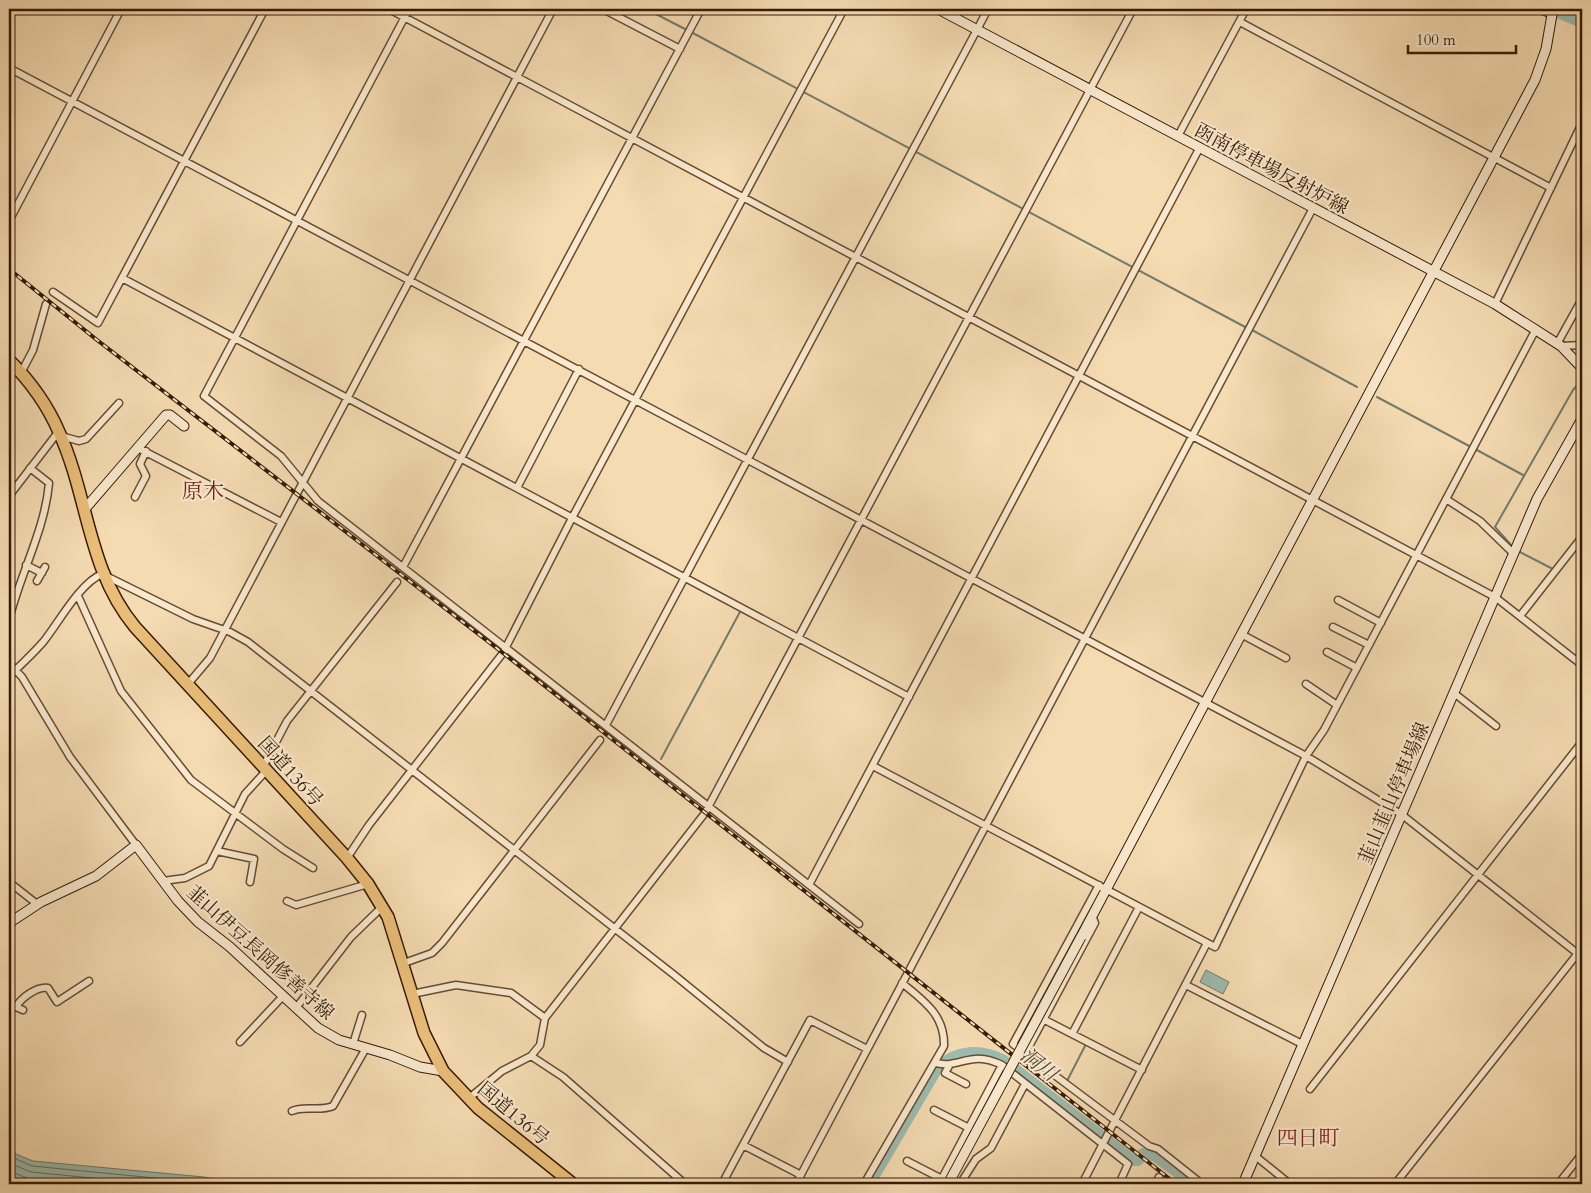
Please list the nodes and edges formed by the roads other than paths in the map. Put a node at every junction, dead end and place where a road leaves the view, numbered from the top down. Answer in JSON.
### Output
{"nodes":[{"id":1,"x":121,"y":9,"type":"edge"},
{"id":2,"x":265,"y":9,"type":"edge"},
{"id":3,"x":390,"y":9,"type":"edge"},
{"id":4,"x":408,"y":9,"type":"edge"},
{"id":5,"x":552,"y":9,"type":"edge"},
{"id":6,"x":603,"y":9,"type":"edge"},
{"id":7,"x":701,"y":9,"type":"edge"},
{"id":8,"x":844,"y":9,"type":"edge"},
{"id":9,"x":938,"y":9,"type":"edge"},
{"id":10,"x":988,"y":9,"type":"edge"},
{"id":11,"x":1133,"y":9,"type":"edge"},
{"id":12,"x":1246,"y":9,"type":"edge"},
{"id":13,"x":1538,"y":9,"type":"edge"},
{"id":14,"x":1553,"y":12,"type":"edge"},
{"id":15,"x":404,"y":17,"type":"junction"},
{"id":16,"x":1240,"y":22,"type":"junction"},
{"id":17,"x":977,"y":30,"type":"junction"},
{"id":18,"x":680,"y":49,"type":"junction"},
{"id":19,"x":9,"y":68,"type":"edge"},
{"id":20,"x":516,"y":77,"type":"junction"},
{"id":21,"x":1092,"y":90,"type":"junction"},
{"id":22,"x":72,"y":102,"type":"junction"},
{"id":23,"x":1582,"y":124,"type":"edge"},
{"id":24,"x":1178,"y":136,"type":"junction"},
{"id":25,"x":632,"y":138,"type":"junction"},
{"id":26,"x":1200,"y":147,"type":"junction"},
{"id":27,"x":1493,"y":158,"type":"junction"},
{"id":28,"x":184,"y":160,"type":"junction"},
{"id":29,"x":1551,"y":188,"type":"junction"},
{"id":30,"x":744,"y":197,"type":"junction"},
{"id":31,"x":1313,"y":208,"type":"junction"},
{"id":32,"x":9,"y":221,"type":"edge"},
{"id":33,"x":298,"y":221,"type":"junction"},
{"id":34,"x":857,"y":257,"type":"junction"},
{"id":35,"x":1431,"y":271,"type":"junction"},
{"id":36,"x":122,"y":278,"type":"junction"},
{"id":37,"x":409,"y":280,"type":"junction"},
{"id":38,"x":53,"y":292,"type":"dead end"},
{"id":39,"x":1582,"y":299,"type":"edge"},
{"id":40,"x":46,"y":304,"type":"dead end"},
{"id":41,"x":1495,"y":304,"type":"junction"},
{"id":42,"x":968,"y":316,"type":"junction"},
{"id":43,"x":1536,"y":329,"type":"junction"},
{"id":44,"x":234,"y":339,"type":"junction"},
{"id":45,"x":524,"y":340,"type":"junction"},
{"id":46,"x":1582,"y":344,"type":"edge"},
{"id":47,"x":1559,"y":345,"type":"junction"},
{"id":48,"x":9,"y":360,"type":"edge"},
{"id":49,"x":1582,"y":368,"type":"edge"},
{"id":50,"x":580,"y":370,"type":"junction"},
{"id":51,"x":22,"y":373,"type":"junction"},
{"id":52,"x":1079,"y":376,"type":"junction"},
{"id":53,"x":348,"y":398,"type":"junction"},
{"id":54,"x":636,"y":399,"type":"junction"},
{"id":55,"x":119,"y":403,"type":"dead end"},
{"id":56,"x":1582,"y":419,"type":"edge"},
{"id":57,"x":184,"y":426,"type":"dead end"},
{"id":58,"x":60,"y":434,"type":"junction"},
{"id":59,"x":1192,"y":436,"type":"junction"},
{"id":60,"x":142,"y":450,"type":"junction"},
{"id":61,"x":461,"y":458,"type":"junction"},
{"id":62,"x":748,"y":459,"type":"junction"},
{"id":63,"x":30,"y":468,"type":"junction"},
{"id":64,"x":302,"y":483,"type":"junction"},
{"id":65,"x":517,"y":488,"type":"junction"},
{"id":66,"x":9,"y":496,"type":"edge"},
{"id":67,"x":135,"y":497,"type":"dead end"},
{"id":68,"x":1446,"y":499,"type":"junction"},
{"id":69,"x":1313,"y":500,"type":"junction"},
{"id":70,"x":84,"y":510,"type":"junction"},
{"id":71,"x":572,"y":518,"type":"junction"},
{"id":72,"x":861,"y":519,"type":"junction"},
{"id":73,"x":281,"y":522,"type":"junction"},
{"id":74,"x":1582,"y":537,"type":"edge"},
{"id":75,"x":1514,"y":554,"type":"junction"},
{"id":76,"x":1417,"y":555,"type":"junction"},
{"id":77,"x":26,"y":565,"type":"junction"},
{"id":78,"x":404,"y":567,"type":"junction"},
{"id":79,"x":102,"y":574,"type":"junction"},
{"id":80,"x":685,"y":577,"type":"junction"},
{"id":81,"x":972,"y":580,"type":"junction"},
{"id":82,"x":37,"y":581,"type":"dead end"},
{"id":83,"x":396,"y":582,"type":"dead end"},
{"id":84,"x":78,"y":596,"type":"junction"},
{"id":85,"x":1496,"y":597,"type":"junction"},
{"id":86,"x":1338,"y":600,"type":"dead end"},
{"id":87,"x":1520,"y":616,"type":"junction"},
{"id":88,"x":9,"y":620,"type":"edge"},
{"id":89,"x":1381,"y":622,"type":"junction"},
{"id":90,"x":1334,"y":627,"type":"dead end"},
{"id":91,"x":223,"y":630,"type":"junction"},
{"id":92,"x":1241,"y":634,"type":"junction"},
{"id":93,"x":798,"y":638,"type":"junction"},
{"id":94,"x":1085,"y":638,"type":"junction"},
{"id":95,"x":1369,"y":645,"type":"junction"},
{"id":96,"x":506,"y":648,"type":"junction"},
{"id":97,"x":1326,"y":652,"type":"dead end"},
{"id":98,"x":1286,"y":658,"type":"dead end"},
{"id":99,"x":9,"y":663,"type":"edge"},
{"id":100,"x":1582,"y":665,"type":"edge"},
{"id":101,"x":1357,"y":668,"type":"junction"},
{"id":102,"x":16,"y":669,"type":"junction"},
{"id":103,"x":9,"y":677,"type":"edge"},
{"id":104,"x":188,"y":684,"type":"junction"},
{"id":105,"x":1306,"y":684,"type":"dead end"},
{"id":106,"x":310,"y":690,"type":"junction"},
{"id":107,"x":1454,"y":693,"type":"junction"},
{"id":108,"x":909,"y":697,"type":"junction"},
{"id":109,"x":1205,"y":702,"type":"junction"},
{"id":110,"x":1337,"y":705,"type":"junction"},
{"id":111,"x":606,"y":725,"type":"junction"},
{"id":112,"x":1496,"y":726,"type":"dead end"},
{"id":113,"x":600,"y":740,"type":"dead end"},
{"id":114,"x":1582,"y":742,"type":"edge"},
{"id":115,"x":1306,"y":756,"type":"junction"},
{"id":116,"x":873,"y":766,"type":"junction"},
{"id":117,"x":265,"y":769,"type":"junction"},
{"id":118,"x":413,"y":770,"type":"junction"},
{"id":119,"x":708,"y":806,"type":"junction"},
{"id":120,"x":235,"y":813,"type":"junction"},
{"id":121,"x":1402,"y":814,"type":"junction"},
{"id":122,"x":985,"y":824,"type":"junction"},
{"id":123,"x":136,"y":845,"type":"junction"},
{"id":124,"x":514,"y":850,"type":"junction"},
{"id":125,"x":217,"y":851,"type":"junction"},
{"id":126,"x":346,"y":858,"type":"junction"},
{"id":127,"x":313,"y":868,"type":"dead end"},
{"id":128,"x":1478,"y":874,"type":"junction"},
{"id":129,"x":164,"y":880,"type":"junction"},
{"id":130,"x":9,"y":882,"type":"edge"},
{"id":131,"x":250,"y":882,"type":"dead end"},
{"id":132,"x":368,"y":884,"type":"junction"},
{"id":133,"x":809,"y":885,"type":"junction"},
{"id":134,"x":1103,"y":887,"type":"junction"},
{"id":135,"x":287,"y":901,"type":"dead end"},
{"id":136,"x":37,"y":904,"type":"junction"},
{"id":137,"x":382,"y":907,"type":"junction"},
{"id":138,"x":1139,"y":907,"type":"junction"},
{"id":139,"x":1092,"y":915,"type":"junction"},
{"id":140,"x":9,"y":923,"type":"edge"},
{"id":141,"x":859,"y":924,"type":"dead end"},
{"id":142,"x":615,"y":930,"type":"junction"},
{"id":143,"x":1207,"y":944,"type":"junction"},
{"id":144,"x":1581,"y":953,"type":"edge"},
{"id":145,"x":404,"y":963,"type":"junction"},
{"id":146,"x":89,"y":981,"type":"dead end"},
{"id":147,"x":902,"y":983,"type":"junction"},
{"id":148,"x":1186,"y":984,"type":"junction"},
{"id":149,"x":412,"y":994,"type":"junction"},
{"id":150,"x":283,"y":996,"type":"junction"},
{"id":151,"x":9,"y":1004,"type":"edge"},
{"id":152,"x":16,"y":1007,"type":"junction"},
{"id":153,"x":296,"y":1008,"type":"junction"},
{"id":154,"x":23,"y":1010,"type":"dead end"},
{"id":155,"x":362,"y":1015,"type":"dead end"},
{"id":156,"x":545,"y":1018,"type":"junction"},
{"id":157,"x":1043,"y":1019,"type":"junction"},
{"id":158,"x":1072,"y":1034,"type":"junction"},
{"id":159,"x":240,"y":1042,"type":"dead end"},
{"id":160,"x":353,"y":1044,"type":"junction"},
{"id":161,"x":1302,"y":1044,"type":"junction"},
{"id":162,"x":366,"y":1048,"type":"junction"},
{"id":163,"x":867,"y":1049,"type":"junction"},
{"id":164,"x":1025,"y":1054,"type":"junction"},
{"id":165,"x":531,"y":1056,"type":"junction"},
{"id":166,"x":788,"y":1062,"type":"junction"},
{"id":167,"x":936,"y":1063,"type":"junction"},
{"id":168,"x":947,"y":1065,"type":"junction"},
{"id":169,"x":1002,"y":1065,"type":"junction"},
{"id":170,"x":1142,"y":1070,"type":"junction"},
{"id":171,"x":443,"y":1071,"type":"junction"},
{"id":172,"x":966,"y":1084,"type":"dead end"},
{"id":173,"x":1025,"y":1084,"type":"junction"},
{"id":174,"x":1310,"y":1088,"type":"dead end"},
{"id":175,"x":468,"y":1099,"type":"junction"},
{"id":176,"x":934,"y":1110,"type":"dead end"},
{"id":177,"x":292,"y":1111,"type":"dead end"},
{"id":178,"x":1115,"y":1121,"type":"junction"},
{"id":179,"x":969,"y":1128,"type":"junction"},
{"id":180,"x":1104,"y":1143,"type":"junction"},
{"id":181,"x":743,"y":1145,"type":"junction"},
{"id":182,"x":1582,"y":1154,"type":"edge"},
{"id":183,"x":1254,"y":1155,"type":"junction"},
{"id":184,"x":907,"y":1161,"type":"dead end"},
{"id":185,"x":801,"y":1175,"type":"junction"},
{"id":186,"x":1159,"y":1178,"type":"dead end"},
{"id":187,"x":943,"y":1183,"type":"edge"},
{"id":188,"x":573,"y":1184,"type":"edge"},
{"id":189,"x":684,"y":1184,"type":"edge"},
{"id":190,"x":722,"y":1184,"type":"edge"},
{"id":191,"x":796,"y":1184,"type":"edge"},
{"id":192,"x":864,"y":1184,"type":"edge"},
{"id":193,"x":960,"y":1184,"type":"edge"},
{"id":194,"x":1082,"y":1184,"type":"edge"},
{"id":195,"x":1119,"y":1184,"type":"edge"},
{"id":196,"x":1156,"y":1184,"type":"edge"},
{"id":197,"x":1202,"y":1184,"type":"edge"},
{"id":198,"x":1243,"y":1184,"type":"edge"},
{"id":199,"x":1290,"y":1184,"type":"edge"},
{"id":200,"x":1395,"y":1184,"type":"edge"},
{"id":201,"x":1558,"y":1184,"type":"edge"}],
"edges":[{"from":1,"to":22,"type":"street"},
{"from":2,"to":28,"type":"street"},
{"from":3,"to":15,"type":"street"},
{"from":4,"to":15,"type":"street"},
{"from":5,"to":20,"type":"street"},
{"from":6,"to":18,"type":"street"},
{"from":7,"to":18,"type":"street"},
{"from":8,"to":30,"type":"street"},
{"from":9,"to":17,"type":"main road","name":"函南停車場反射炉線"},
{"from":10,"to":17,"type":"street"},
{"from":11,"to":21,"type":"street"},
{"from":12,"to":16,"type":"street"},
{"from":13,"to":14,"type":"street"},
{"from":14,"to":27,"type":"main road"},
{"from":15,"to":20,"type":"street"},
{"from":15,"to":33,"type":"street"},
{"from":16,"to":24,"type":"street"},
{"from":16,"to":27,"type":"street"},
{"from":17,"to":21,"type":"main road","name":"函南停車場反射炉線"},
{"from":17,"to":34,"type":"street"},
{"from":18,"to":25,"type":"street"},
{"from":19,"to":22,"type":"street"},
{"from":20,"to":25,"type":"street"},
{"from":20,"to":37,"type":"street"},
{"from":21,"to":24,"type":"main road","name":"函南停車場反射炉線"},
{"from":21,"to":42,"type":"street"},
{"from":22,"to":28,"type":"street"},
{"from":22,"to":32,"type":"street"},
{"from":23,"to":29,"type":"street"},
{"from":24,"to":26,"type":"main road","name":"函南停車場反射炉線"},
{"from":25,"to":30,"type":"street"},
{"from":25,"to":45,"type":"street"},
{"from":26,"to":31,"type":"main road","name":"函南停車場反射炉線"},
{"from":26,"to":52,"type":"street"},
{"from":27,"to":29,"type":"street"},
{"from":27,"to":35,"type":"main road"},
{"from":28,"to":33,"type":"street"},
{"from":28,"to":36,"type":"street"},
{"from":29,"to":41,"type":"street"},
{"from":30,"to":34,"type":"street"},
{"from":30,"to":54,"type":"street"},
{"from":31,"to":35,"type":"main road","name":"函南停車場反射炉線"},
{"from":31,"to":59,"type":"street"},
{"from":33,"to":37,"type":"street"},
{"from":33,"to":44,"type":"street"},
{"from":34,"to":42,"type":"street"},
{"from":34,"to":62,"type":"street"},
{"from":35,"to":41,"type":"main road","name":"函南停車場反射炉線"},
{"from":35,"to":69,"type":"main road"},
{"from":36,"to":38,"type":"street"},
{"from":36,"to":44,"type":"street"},
{"from":37,"to":45,"type":"street"},
{"from":37,"to":53,"type":"street"},
{"from":39,"to":47,"type":"street"},
{"from":40,"to":51,"type":"street"},
{"from":41,"to":43,"type":"main road","name":"函南停車場反射炉線"},
{"from":42,"to":52,"type":"street"},
{"from":42,"to":72,"type":"street"},
{"from":43,"to":47,"type":"main road","name":"函南停車場反射炉線"},
{"from":43,"to":68,"type":"street"},
{"from":44,"to":53,"type":"street"},
{"from":44,"to":64,"type":"street"},
{"from":45,"to":50,"type":"street"},
{"from":45,"to":61,"type":"street"},
{"from":46,"to":47,"type":"street"},
{"from":47,"to":49,"type":"main road","name":"函南停車場反射炉線"},
{"from":48,"to":51,"type":"highway","name":"国道136号"},
{"from":50,"to":54,"type":"street"},
{"from":50,"to":65,"type":"street"},
{"from":51,"to":58,"type":"highway","name":"国道136号"},
{"from":52,"to":59,"type":"street"},
{"from":52,"to":81,"type":"street"},
{"from":53,"to":61,"type":"street"},
{"from":53,"to":64,"type":"street"},
{"from":54,"to":62,"type":"street"},
{"from":54,"to":71,"type":"street"},
{"from":55,"to":58,"type":"street"},
{"from":56,"to":75,"type":"main road","name":"韮山韮山停車場線"},
{"from":57,"to":60,"type":"main road"},
{"from":58,"to":63,"type":"street"},
{"from":58,"to":70,"type":"highway","name":"国道136号"},
{"from":59,"to":69,"type":"street"},
{"from":59,"to":94,"type":"street"},
{"from":60,"to":67,"type":"street"},
{"from":60,"to":70,"type":"main road"},
{"from":60,"to":73,"type":"street"},
{"from":61,"to":65,"type":"street"},
{"from":61,"to":78,"type":"street"},
{"from":62,"to":72,"type":"street"},
{"from":62,"to":80,"type":"street"},
{"from":63,"to":66,"type":"street"},
{"from":63,"to":77,"type":"street"},
{"from":64,"to":73,"type":"street"},
{"from":64,"to":78,"type":"street"},
{"from":65,"to":71,"type":"street"},
{"from":68,"to":75,"type":"street"},
{"from":68,"to":76,"type":"street"},
{"from":69,"to":76,"type":"street"},
{"from":69,"to":92,"type":"main road"},
{"from":70,"to":79,"type":"highway","name":"国道136号"},
{"from":71,"to":80,"type":"street"},
{"from":71,"to":96,"type":"street"},
{"from":72,"to":81,"type":"street"},
{"from":72,"to":93,"type":"street"},
{"from":73,"to":91,"type":"street"},
{"from":74,"to":87,"type":"street"},
{"from":75,"to":85,"type":"main road","name":"韮山韮山停車場線"},
{"from":76,"to":85,"type":"street"},
{"from":76,"to":89,"type":"street"},
{"from":77,"to":82,"type":"street"},
{"from":77,"to":88,"type":"street"},
{"from":78,"to":96,"type":"street"},
{"from":79,"to":84,"type":"street"},
{"from":79,"to":91,"type":"street"},
{"from":79,"to":104,"type":"highway","name":"国道136号"},
{"from":80,"to":93,"type":"street"},
{"from":80,"to":111,"type":"street"},
{"from":81,"to":94,"type":"street"},
{"from":81,"to":108,"type":"street"},
{"from":83,"to":106,"type":"street"},
{"from":84,"to":102,"type":"street"},
{"from":84,"to":120,"type":"street"},
{"from":85,"to":87,"type":"street"},
{"from":85,"to":107,"type":"main road","name":"韮山韮山停車場線"},
{"from":86,"to":89,"type":"street"},
{"from":87,"to":100,"type":"street"},
{"from":89,"to":95,"type":"street"},
{"from":90,"to":95,"type":"street"},
{"from":91,"to":104,"type":"street"},
{"from":91,"to":106,"type":"street"},
{"from":92,"to":98,"type":"street"},
{"from":92,"to":109,"type":"main road"},
{"from":93,"to":108,"type":"street"},
{"from":93,"to":119,"type":"street"},
{"from":94,"to":109,"type":"street"},
{"from":94,"to":122,"type":"street"},
{"from":95,"to":101,"type":"street"},
{"from":96,"to":111,"type":"street"},
{"from":96,"to":118,"type":"street"},
{"from":97,"to":101,"type":"street"},
{"from":99,"to":102,"type":"street"},
{"from":101,"to":110,"type":"street"},
{"from":102,"to":103,"type":"street"},
{"from":102,"to":123,"type":"street"},
{"from":104,"to":117,"type":"highway","name":"国道136号"},
{"from":105,"to":110,"type":"street"},
{"from":106,"to":117,"type":"street"},
{"from":106,"to":118,"type":"street"},
{"from":107,"to":112,"type":"street"},
{"from":107,"to":121,"type":"main road","name":"韮山韮山停車場線"},
{"from":108,"to":116,"type":"street"},
{"from":109,"to":115,"type":"street"},
{"from":109,"to":134,"type":"main road"},
{"from":110,"to":115,"type":"street"},
{"from":111,"to":119,"type":"street"},
{"from":113,"to":124,"type":"street"},
{"from":114,"to":128,"type":"street"},
{"from":115,"to":121,"type":"street"},
{"from":115,"to":143,"type":"street"},
{"from":116,"to":122,"type":"street"},
{"from":116,"to":133,"type":"street"},
{"from":117,"to":120,"type":"street"},
{"from":117,"to":126,"type":"highway","name":"国道136号"},
{"from":118,"to":124,"type":"street"},
{"from":118,"to":126,"type":"street"},
{"from":119,"to":133,"type":"street"},
{"from":119,"to":142,"type":"street"},
{"from":120,"to":125,"type":"street"},
{"from":120,"to":127,"type":"street"},
{"from":121,"to":128,"type":"street"},
{"from":121,"to":161,"type":"main road","name":"韮山韮山停車場線"},
{"from":122,"to":134,"type":"street"},
{"from":122,"to":147,"type":"street"},
{"from":123,"to":129,"type":"main road","name":"韮山伊豆長岡修善寺線"},
{"from":123,"to":136,"type":"main road"},
{"from":124,"to":142,"type":"street"},
{"from":124,"to":145,"type":"street"},
{"from":125,"to":129,"type":"street"},
{"from":125,"to":131,"type":"street"},
{"from":126,"to":132,"type":"highway","name":"国道136号"},
{"from":128,"to":144,"type":"street"},
{"from":128,"to":174,"type":"street"},
{"from":129,"to":150,"type":"main road","name":"韮山伊豆長岡修善寺線"},
{"from":130,"to":136,"type":"street"},
{"from":132,"to":135,"type":"street"},
{"from":132,"to":137,"type":"highway","name":"国道136号"},
{"from":133,"to":141,"type":"street"},
{"from":134,"to":138,"type":"street"},
{"from":134,"to":139,"type":"main road"},
{"from":134,"to":164,"type":"street"},
{"from":136,"to":140,"type":"main road"},
{"from":137,"to":145,"type":"highway","name":"国道136号"},
{"from":137,"to":153,"type":"street"},
{"from":138,"to":143,"type":"street"},
{"from":138,"to":158,"type":"street"},
{"from":139,"to":157,"type":"street"},
{"from":139,"to":187,"type":"main road","bridge":true},
{"from":142,"to":156,"type":"street"},
{"from":142,"to":166,"type":"street"},
{"from":143,"to":148,"type":"street"},
{"from":144,"to":200,"type":"street"},
{"from":145,"to":149,"type":"highway","name":"国道136号"},
{"from":146,"to":152,"type":"street"},
{"from":147,"to":163,"type":"street"},
{"from":147,"to":167,"type":"street"},
{"from":148,"to":161,"type":"street"},
{"from":148,"to":170,"type":"street"},
{"from":149,"to":156,"type":"street"},
{"from":149,"to":171,"type":"highway","name":"国道136号"},
{"from":150,"to":153,"type":"main road","name":"韮山伊豆長岡修善寺線"},
{"from":150,"to":159,"type":"street"},
{"from":151,"to":152,"type":"street"},
{"from":152,"to":154,"type":"street"},
{"from":153,"to":160,"type":"main road","name":"韮山伊豆長岡修善寺線"},
{"from":155,"to":160,"type":"street"},
{"from":156,"to":165,"type":"street"},
{"from":157,"to":158,"type":"street"},
{"from":157,"to":164,"type":"street"},
{"from":158,"to":170,"type":"street"},
{"from":160,"to":162,"type":"main road","name":"韮山伊豆長岡修善寺線"},
{"from":161,"to":183,"type":"main road","name":"韮山韮山停車場線"},
{"from":162,"to":171,"type":"main road","name":"韮山伊豆長岡修善寺線"},
{"from":162,"to":177,"type":"street"},
{"from":163,"to":166,"type":"street"},
{"from":163,"to":185,"type":"street"},
{"from":164,"to":178,"type":"street"},
{"from":165,"to":175,"type":"street"},
{"from":165,"to":189,"type":"street"},
{"from":166,"to":181,"type":"street"},
{"from":167,"to":168,"type":"street"},
{"from":167,"to":192,"type":"street"},
{"from":168,"to":169,"type":"street"},
{"from":168,"to":172,"type":"street"},
{"from":169,"to":173,"type":"street"},
{"from":169,"to":179,"type":"street"},
{"from":170,"to":178,"type":"street"},
{"from":171,"to":175,"type":"highway","name":"国道136号"},
{"from":173,"to":180,"type":"street"},
{"from":173,"to":193,"type":"street"},
{"from":175,"to":188,"type":"highway","name":"国道136号"},
{"from":176,"to":179,"type":"street"},
{"from":178,"to":180,"type":"street"},
{"from":178,"to":197,"type":"street"},
{"from":179,"to":187,"type":"street"},
{"from":180,"to":194,"type":"street"},
{"from":180,"to":195,"type":"street"},
{"from":181,"to":185,"type":"street"},
{"from":181,"to":190,"type":"street"},
{"from":182,"to":201,"type":"street"},
{"from":183,"to":198,"type":"main road","name":"韮山韮山停車場線"},
{"from":183,"to":199,"type":"street"},
{"from":184,"to":187,"type":"street"},
{"from":185,"to":191,"type":"street"},
{"from":186,"to":196,"type":"street"}]}
